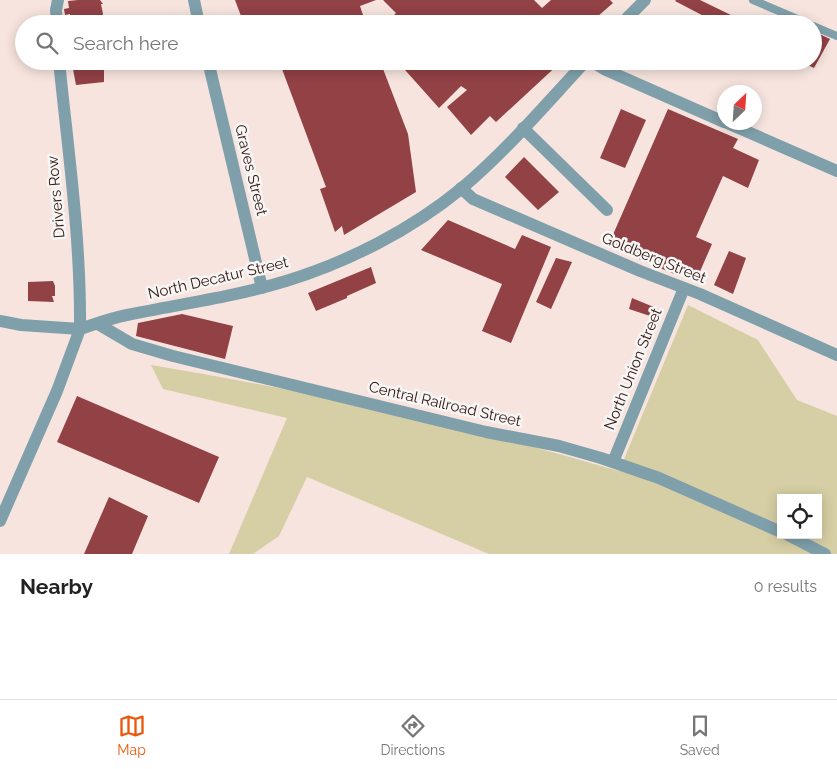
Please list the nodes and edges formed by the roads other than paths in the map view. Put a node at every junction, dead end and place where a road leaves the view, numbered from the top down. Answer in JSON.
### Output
{"nodes":[{"id":1,"x":58,"y":0,"type":"edge"},
{"id":2,"x":194,"y":0,"type":"edge"},
{"id":3,"x":645,"y":0,"type":"edge"},
{"id":4,"x":752,"y":0,"type":"edge"},
{"id":5,"x":56,"y":15,"type":"edge"},
{"id":6,"x":197,"y":15,"type":"edge"},
{"id":7,"x":631,"y":15,"type":"edge"},
{"id":8,"x":788,"y":15,"type":"edge"},
{"id":9,"x":822,"y":30,"type":"edge"},
{"id":10,"x":837,"y":36,"type":"edge"},
{"id":11,"x":60,"y":70,"type":"edge"},
{"id":12,"x":210,"y":70,"type":"edge"},
{"id":13,"x":578,"y":70,"type":"edge"},
{"id":14,"x":606,"y":70,"type":"edge"},
{"id":15,"x":717,"y":119,"type":"edge"},
{"id":16,"x":523,"y":128,"type":"junction"},
{"id":17,"x":743,"y":130,"type":"edge"},
{"id":18,"x":837,"y":171,"type":"edge"},
{"id":19,"x":461,"y":188,"type":"junction"},
{"id":20,"x":607,"y":210,"type":"dead end"},
{"id":21,"x":262,"y":288,"type":"junction"},
{"id":22,"x":684,"y":288,"type":"junction"},
{"id":23,"x":0,"y":321,"type":"edge"},
{"id":24,"x":98,"y":324,"type":"junction"},
{"id":25,"x":80,"y":329,"type":"junction"},
{"id":26,"x":837,"y":355,"type":"edge"},
{"id":27,"x":613,"y":462,"type":"junction"},
{"id":28,"x":0,"y":521,"type":"edge"},
{"id":29,"x":777,"y":530,"type":"edge"},
{"id":30,"x":796,"y":539,"type":"edge"},
{"id":31,"x":824,"y":554,"type":"edge"}],
"edges":[{"from":1,"to":5,"type":"street"},
{"from":2,"to":6,"type":"street"},
{"from":3,"to":7,"type":"street"},
{"from":4,"to":8,"type":"lane"},
{"from":9,"to":10,"type":"lane"},
{"from":11,"to":25,"type":"street","name":"Drivers Row"},
{"from":12,"to":21,"type":"street","name":"Graves Street"},
{"from":13,"to":16,"type":"street","name":"North Decatur Street"},
{"from":14,"to":15,"type":"street"},
{"from":16,"to":19,"type":"street","name":"North Decatur Street"},
{"from":16,"to":20,"type":"street"},
{"from":17,"to":18,"type":"street"},
{"from":19,"to":21,"type":"street","name":"North Decatur Street"},
{"from":19,"to":22,"type":"street","name":"Goldberg Street"},
{"from":21,"to":24,"type":"street","name":"North Decatur Street"},
{"from":22,"to":26,"type":"street","name":"Goldberg Street"},
{"from":22,"to":27,"type":"street","name":"North Union Street"},
{"from":23,"to":25,"type":"street","name":"North Decatur Street"},
{"from":24,"to":25,"type":"street","name":"North Decatur Street"},
{"from":24,"to":27,"type":"street","name":"Central Railroad Street"},
{"from":25,"to":28,"type":"street"},
{"from":27,"to":29,"type":"street","name":"Central Railroad Street"},
{"from":30,"to":31,"type":"street"}]}
